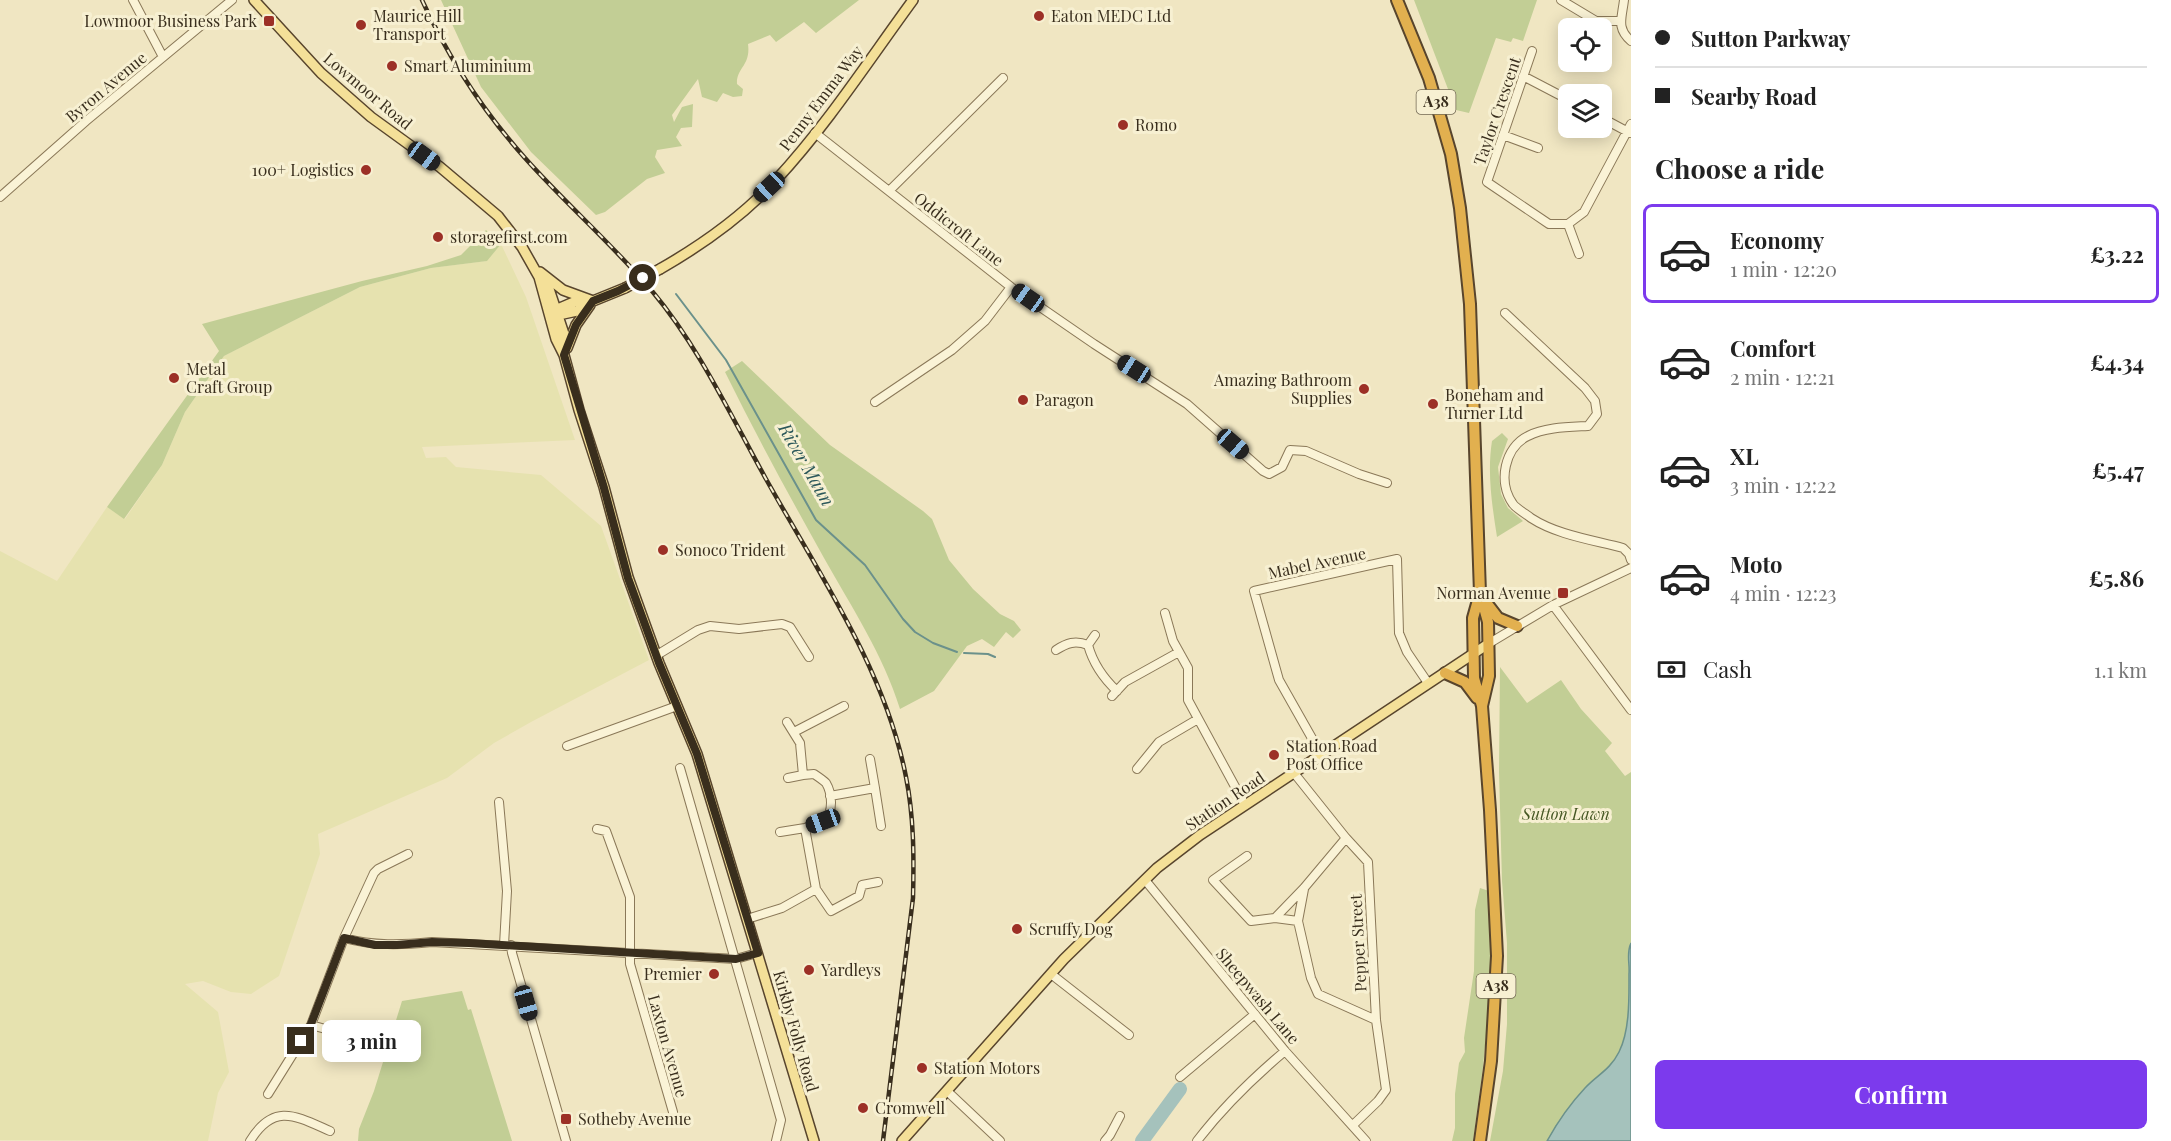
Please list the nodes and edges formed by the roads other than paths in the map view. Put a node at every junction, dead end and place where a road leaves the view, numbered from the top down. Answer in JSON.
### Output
{"nodes":[{"id":1,"x":133,"y":0,"type":"edge"},
{"id":2,"x":232,"y":0,"type":"edge"},
{"id":3,"x":254,"y":0,"type":"edge"},
{"id":4,"x":913,"y":0,"type":"edge"},
{"id":5,"x":1397,"y":0,"type":"edge"},
{"id":6,"x":1561,"y":0,"type":"edge"},
{"id":7,"x":1624,"y":0,"type":"edge"},
{"id":8,"x":1620,"y":21,"type":"junction"},
{"id":9,"x":1631,"y":41,"type":"edge"},
{"id":10,"x":1532,"y":51,"type":"dead end"},
{"id":11,"x":163,"y":57,"type":"junction"},
{"id":12,"x":1523,"y":76,"type":"junction"},
{"id":13,"x":1003,"y":78,"type":"dead end"},
{"id":14,"x":1558,"y":94,"type":"edge"},
{"id":15,"x":1612,"y":122,"type":"edge"},
{"id":16,"x":1630,"y":130,"type":"edge"},
{"id":17,"x":815,"y":134,"type":"junction"},
{"id":18,"x":1503,"y":135,"type":"junction"},
{"id":19,"x":1538,"y":148,"type":"dead end"},
{"id":20,"x":889,"y":191,"type":"junction"},
{"id":21,"x":0,"y":196,"type":"edge"},
{"id":22,"x":1568,"y":224,"type":"junction"},
{"id":23,"x":1579,"y":254,"type":"dead end"},
{"id":24,"x":533,"y":266,"type":"junction"},
{"id":25,"x":539,"y":277,"type":"junction"},
{"id":26,"x":1011,"y":287,"type":"junction"},
{"id":27,"x":593,"y":301,"type":"junction"},
{"id":28,"x":558,"y":312,"type":"junction"},
{"id":29,"x":1505,"y":313,"type":"dead end"},
{"id":30,"x":549,"y":315,"type":"junction"},
{"id":31,"x":564,"y":355,"type":"junction"},
{"id":32,"x":875,"y":402,"type":"dead end"},
{"id":33,"x":1387,"y":483,"type":"dead end"},
{"id":34,"x":1631,"y":560,"type":"edge"},
{"id":35,"x":1631,"y":568,"type":"edge"},
{"id":36,"x":1480,"y":593,"type":"junction"},
{"id":37,"x":1553,"y":605,"type":"junction"},
{"id":38,"x":1165,"y":613,"type":"dead end"},
{"id":39,"x":1517,"y":626,"type":"junction"},
{"id":40,"x":1095,"y":635,"type":"dead end"},
{"id":41,"x":1088,"y":645,"type":"junction"},
{"id":42,"x":1488,"y":645,"type":"junction"},
{"id":43,"x":1056,"y":650,"type":"dead end"},
{"id":44,"x":1179,"y":652,"type":"junction"},
{"id":45,"x":1473,"y":655,"type":"junction"},
{"id":46,"x":657,"y":656,"type":"junction"},
{"id":47,"x":809,"y":657,"type":"dead end"},
{"id":48,"x":1445,"y":673,"type":"junction"},
{"id":49,"x":1428,"y":683,"type":"junction"},
{"id":50,"x":1482,"y":705,"type":"junction"},
{"id":51,"x":677,"y":706,"type":"junction"},
{"id":52,"x":844,"y":706,"type":"dead end"},
{"id":53,"x":1631,"y":710,"type":"edge"},
{"id":54,"x":1198,"y":719,"type":"junction"},
{"id":55,"x":787,"y":722,"type":"dead end"},
{"id":56,"x":794,"y":732,"type":"junction"},
{"id":57,"x":567,"y":746,"type":"dead end"},
{"id":58,"x":1322,"y":756,"type":"junction"},
{"id":59,"x":870,"y":759,"type":"dead end"},
{"id":60,"x":680,"y":768,"type":"dead end"},
{"id":61,"x":1137,"y":769,"type":"dead end"},
{"id":62,"x":1294,"y":773,"type":"junction"},
{"id":63,"x":803,"y":775,"type":"junction"},
{"id":64,"x":788,"y":778,"type":"dead end"},
{"id":65,"x":875,"y":788,"type":"junction"},
{"id":66,"x":830,"y":796,"type":"junction"},
{"id":67,"x":499,"y":801,"type":"dead end"},
{"id":68,"x":1245,"y":805,"type":"junction"},
{"id":69,"x":881,"y":826,"type":"dead end"},
{"id":70,"x":805,"y":828,"type":"junction"},
{"id":71,"x":597,"y":829,"type":"dead end"},
{"id":72,"x":780,"y":832,"type":"dead end"},
{"id":73,"x":1346,"y":838,"type":"junction"},
{"id":74,"x":408,"y":854,"type":"dead end"},
{"id":75,"x":1247,"y":856,"type":"dead end"},
{"id":76,"x":1145,"y":880,"type":"junction"},
{"id":77,"x":878,"y":882,"type":"dead end"},
{"id":78,"x":1304,"y":888,"type":"junction"},
{"id":79,"x":816,"y":889,"type":"junction"},
{"id":80,"x":1275,"y":918,"type":"junction"},
{"id":81,"x":747,"y":920,"type":"junction"},
{"id":82,"x":1298,"y":921,"type":"junction"},
{"id":83,"x":344,"y":938,"type":"junction"},
{"id":84,"x":508,"y":945,"type":"junction"},
{"id":85,"x":630,"y":953,"type":"junction"},
{"id":86,"x":758,"y":953,"type":"junction"},
{"id":87,"x":736,"y":959,"type":"junction"},
{"id":88,"x":1051,"y":974,"type":"junction"},
{"id":89,"x":1255,"y":1014,"type":"junction"},
{"id":90,"x":1376,"y":1020,"type":"junction"},
{"id":91,"x":311,"y":1024,"type":"junction"},
{"id":92,"x":1129,"y":1035,"type":"dead end"},
{"id":93,"x":383,"y":1045,"type":"dead end"},
{"id":94,"x":1285,"y":1051,"type":"junction"},
{"id":95,"x":1180,"y":1077,"type":"dead end"},
{"id":96,"x":947,"y":1091,"type":"junction"},
{"id":97,"x":268,"y":1094,"type":"dead end"},
{"id":98,"x":673,"y":1112,"type":"dead end"},
{"id":99,"x":1120,"y":1116,"type":"dead end"},
{"id":100,"x":1353,"y":1125,"type":"junction"},
{"id":101,"x":330,"y":1131,"type":"dead end"},
{"id":102,"x":250,"y":1141,"type":"edge"},
{"id":103,"x":566,"y":1141,"type":"edge"},
{"id":104,"x":776,"y":1141,"type":"edge"},
{"id":105,"x":814,"y":1141,"type":"edge"},
{"id":106,"x":902,"y":1141,"type":"edge"},
{"id":107,"x":1000,"y":1141,"type":"edge"},
{"id":108,"x":1105,"y":1141,"type":"edge"},
{"id":109,"x":1197,"y":1141,"type":"edge"},
{"id":110,"x":1366,"y":1141,"type":"edge"},
{"id":111,"x":1480,"y":1141,"type":"edge"}],
"edges":[{"from":1,"to":11,"type":"street"},
{"from":2,"to":11,"type":"street","name":"Byron Avenue"},
{"from":3,"to":24,"type":"main road","name":"Lowmoor Road"},
{"from":4,"to":17,"type":"main road","name":"Penny Emma Way"},
{"from":5,"to":36,"type":"highway","number":"A38"},
{"from":6,"to":8,"type":"street"},
{"from":7,"to":8,"type":"street"},
{"from":8,"to":9,"type":"street"},
{"from":10,"to":12,"type":"street","name":"Taylor Crescent"},
{"from":11,"to":21,"type":"street","name":"Byron Avenue"},
{"from":12,"to":14,"type":"street"},
{"from":12,"to":18,"type":"street","name":"Taylor Crescent"},
{"from":13,"to":20,"type":"street"},
{"from":15,"to":16,"type":"street"},
{"from":16,"to":22,"type":"street"},
{"from":17,"to":20,"type":"street","name":"Oddicroft Lane"},
{"from":17,"to":27,"type":"main road","name":"Penny Emma Way","bridge":true},
{"from":18,"to":19,"type":"street"},
{"from":18,"to":22,"type":"street","name":"Taylor Crescent"},
{"from":20,"to":26,"type":"street","name":"Oddicroft Lane"},
{"from":22,"to":23,"type":"street"},
{"from":24,"to":25,"type":"main road","name":"Lowmoor Road"},
{"from":24,"to":27,"type":"main road"},
{"from":25,"to":28,"type":"main road","name":"Lowmoor Road"},
{"from":25,"to":30,"type":"main road","name":"Lowmoor Road"},
{"from":26,"to":32,"type":"street"},
{"from":26,"to":33,"type":"street","name":"Oddicroft Lane"},
{"from":27,"to":28,"type":"main road","name":"Penny Emma Way"},
{"from":27,"to":31,"type":"main road"},
{"from":28,"to":30,"type":"main road","name":"Penny Emma Way"},
{"from":28,"to":31,"type":"main road","name":"Lowmoor Road"},
{"from":29,"to":34,"type":"street"},
{"from":30,"to":31,"type":"main road","name":"Kirkby Folly Road"},
{"from":31,"to":46,"type":"main road","name":"Kirkby Folly Road"},
{"from":35,"to":37,"type":"street","name":"Station Road"},
{"from":36,"to":39,"type":"highway"},
{"from":36,"to":42,"type":"highway","number":"A38"},
{"from":36,"to":45,"type":"highway","number":"A38"},
{"from":37,"to":39,"type":"street","name":"Station Road"},
{"from":37,"to":53,"type":"street"},
{"from":38,"to":44,"type":"street"},
{"from":39,"to":42,"type":"street","name":"Station Road"},
{"from":40,"to":41,"type":"street"},
{"from":41,"to":43,"type":"street"},
{"from":41,"to":44,"type":"street"},
{"from":42,"to":45,"type":"main road","name":"Station Road"},
{"from":42,"to":50,"type":"highway","number":"A38"},
{"from":44,"to":54,"type":"street"},
{"from":45,"to":48,"type":"main road","name":"Station Road"},
{"from":45,"to":50,"type":"highway","number":"A38"},
{"from":46,"to":47,"type":"street"},
{"from":46,"to":51,"type":"main road","name":"Kirkby Folly Road"},
{"from":48,"to":49,"type":"main road","name":"Station Road"},
{"from":48,"to":50,"type":"highway"},
{"from":49,"to":58,"type":"main road","name":"Station Road"},
{"from":49,"to":58,"type":"street","name":"Mabel Avenue"},
{"from":50,"to":111,"type":"highway","number":"A38"},
{"from":51,"to":57,"type":"street"},
{"from":51,"to":81,"type":"main road","name":"Kirkby Folly Road"},
{"from":52,"to":56,"type":"street"},
{"from":54,"to":61,"type":"street"},
{"from":54,"to":68,"type":"street"},
{"from":55,"to":56,"type":"street"},
{"from":56,"to":63,"type":"street"},
{"from":58,"to":62,"type":"main road","name":"Station Road"},
{"from":59,"to":65,"type":"street"},
{"from":60,"to":87,"type":"street"},
{"from":62,"to":68,"type":"main road","name":"Station Road"},
{"from":62,"to":73,"type":"street","name":"Pepper Street"},
{"from":63,"to":64,"type":"street"},
{"from":63,"to":66,"type":"street"},
{"from":65,"to":66,"type":"street"},
{"from":65,"to":69,"type":"street"},
{"from":66,"to":70,"type":"street"},
{"from":67,"to":84,"type":"street"},
{"from":68,"to":76,"type":"main road","name":"Station Road"},
{"from":70,"to":72,"type":"street"},
{"from":70,"to":79,"type":"street"},
{"from":71,"to":85,"type":"street","name":"Laxton Avenue"},
{"from":73,"to":78,"type":"street"},
{"from":73,"to":90,"type":"street","name":"Pepper Street"},
{"from":74,"to":83,"type":"street"},
{"from":75,"to":80,"type":"street"},
{"from":76,"to":88,"type":"main road","name":"Station Road"},
{"from":76,"to":89,"type":"street","name":"Sheepwash Lane"},
{"from":77,"to":79,"type":"street"},
{"from":78,"to":80,"type":"street"},
{"from":78,"to":82,"type":"street"},
{"from":79,"to":81,"type":"street"},
{"from":80,"to":82,"type":"street"},
{"from":81,"to":86,"type":"main road","name":"Kirkby Folly Road"},
{"from":82,"to":90,"type":"street"},
{"from":83,"to":84,"type":"street"},
{"from":83,"to":91,"type":"street"},
{"from":84,"to":85,"type":"street"},
{"from":84,"to":103,"type":"street"},
{"from":85,"to":87,"type":"street"},
{"from":85,"to":98,"type":"street","name":"Laxton Avenue"},
{"from":86,"to":87,"type":"street"},
{"from":86,"to":105,"type":"main road","name":"Kirkby Folly Road"},
{"from":87,"to":104,"type":"street"},
{"from":88,"to":92,"type":"street"},
{"from":88,"to":96,"type":"main road","name":"Station Road"},
{"from":89,"to":94,"type":"street","name":"Sheepwash Lane"},
{"from":89,"to":95,"type":"street"},
{"from":90,"to":100,"type":"street","name":"Pepper Street"},
{"from":91,"to":93,"type":"street"},
{"from":91,"to":97,"type":"street"},
{"from":94,"to":100,"type":"street","name":"Sheepwash Lane"},
{"from":94,"to":109,"type":"street"},
{"from":96,"to":106,"type":"main road","name":"Station Road"},
{"from":96,"to":107,"type":"street"},
{"from":99,"to":108,"type":"street"},
{"from":100,"to":110,"type":"street","name":"Sheepwash Lane"},
{"from":101,"to":102,"type":"street"}]}
